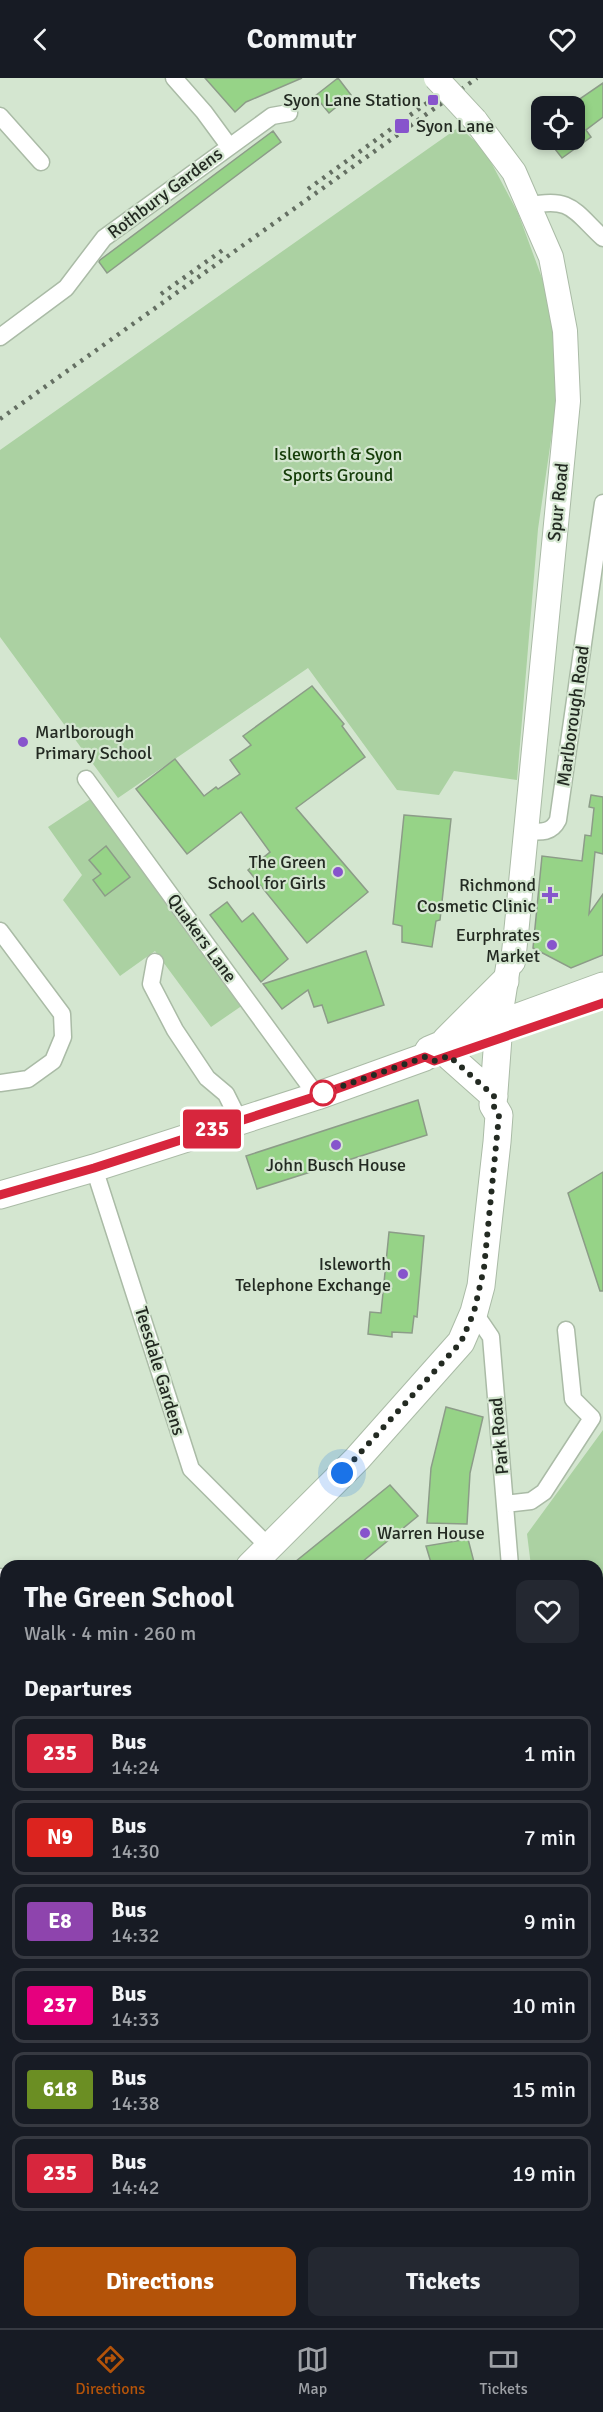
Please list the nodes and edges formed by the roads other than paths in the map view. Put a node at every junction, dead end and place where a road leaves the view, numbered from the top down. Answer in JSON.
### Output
{"nodes":[{"id":1,"x":174,"y":78,"type":"edge"},
{"id":2,"x":436,"y":78,"type":"edge"},
{"id":3,"x":289,"y":113,"type":"dead end"},
{"id":4,"x":0,"y":116,"type":"edge"},
{"id":5,"x":229,"y":146,"type":"junction"},
{"id":6,"x":41,"y":162,"type":"dead end"},
{"id":7,"x":528,"y":206,"type":"junction"},
{"id":8,"x":603,"y":238,"type":"edge"},
{"id":9,"x":0,"y":337,"type":"edge"},
{"id":10,"x":603,"y":503,"type":"edge"},
{"id":11,"x":597,"y":598,"type":"edge"},
{"id":12,"x":86,"y":779,"type":"dead end"},
{"id":13,"x":525,"y":831,"type":"junction"},
{"id":14,"x":0,"y":932,"type":"edge"},
{"id":15,"x":154,"y":962,"type":"dead end"},
{"id":16,"x":509,"y":971,"type":"junction"},
{"id":17,"x":603,"y":987,"type":"edge"},
{"id":18,"x":603,"y":1003,"type":"edge"},
{"id":19,"x":506,"y":1030,"type":"junction"},
{"id":20,"x":438,"y":1053,"type":"junction"},
{"id":21,"x":0,"y":1083,"type":"edge"},
{"id":22,"x":317,"y":1096,"type":"junction"},
{"id":23,"x":496,"y":1105,"type":"junction"},
{"id":24,"x":239,"y":1120,"type":"junction"},
{"id":25,"x":94,"y":1168,"type":"junction"},
{"id":26,"x":0,"y":1195,"type":"edge"},
{"id":27,"x":474,"y":1312,"type":"junction"},
{"id":28,"x":566,"y":1330,"type":"dead end"},
{"id":29,"x":505,"y":1504,"type":"junction"},
{"id":30,"x":259,"y":1557,"type":"edge"},
{"id":31,"x":510,"y":1560,"type":"edge"}],
"edges":[{"from":1,"to":5,"type":"street"},
{"from":2,"to":7,"type":"main road","name":"Spur Road","bridge":true},
{"from":3,"to":5,"type":"street","name":"Rothbury Gardens"},
{"from":4,"to":6,"type":"street"},
{"from":5,"to":9,"type":"street","name":"Rothbury Gardens"},
{"from":7,"to":8,"type":"street"},
{"from":7,"to":13,"type":"main road","name":"Spur Road"},
{"from":10,"to":11,"type":"street","name":"Marlborough Road"},
{"from":11,"to":13,"type":"street","name":"Marlborough Road"},
{"from":12,"to":22,"type":"street","name":"Quakers Lane"},
{"from":13,"to":16,"type":"main road","name":"Spur Road"},
{"from":14,"to":21,"type":"street"},
{"from":15,"to":24,"type":"street"},
{"from":16,"to":19,"type":"main road","name":"Spur Road"},
{"from":16,"to":20,"type":"main road"},
{"from":17,"to":19,"type":"main road"},
{"from":18,"to":19,"type":"main road"},
{"from":19,"to":20,"type":"main road"},
{"from":19,"to":23,"type":"main road"},
{"from":20,"to":22,"type":"main road"},
{"from":20,"to":23,"type":"main road"},
{"from":22,"to":24,"type":"main road"},
{"from":23,"to":27,"type":"main road"},
{"from":24,"to":25,"type":"main road"},
{"from":25,"to":26,"type":"main road"},
{"from":25,"to":30,"type":"street","name":"Teesdale Gardens"},
{"from":27,"to":29,"type":"street","name":"Park Road"},
{"from":27,"to":30,"type":"main road"},
{"from":28,"to":29,"type":"street"},
{"from":29,"to":31,"type":"street","name":"Park Road"}]}
